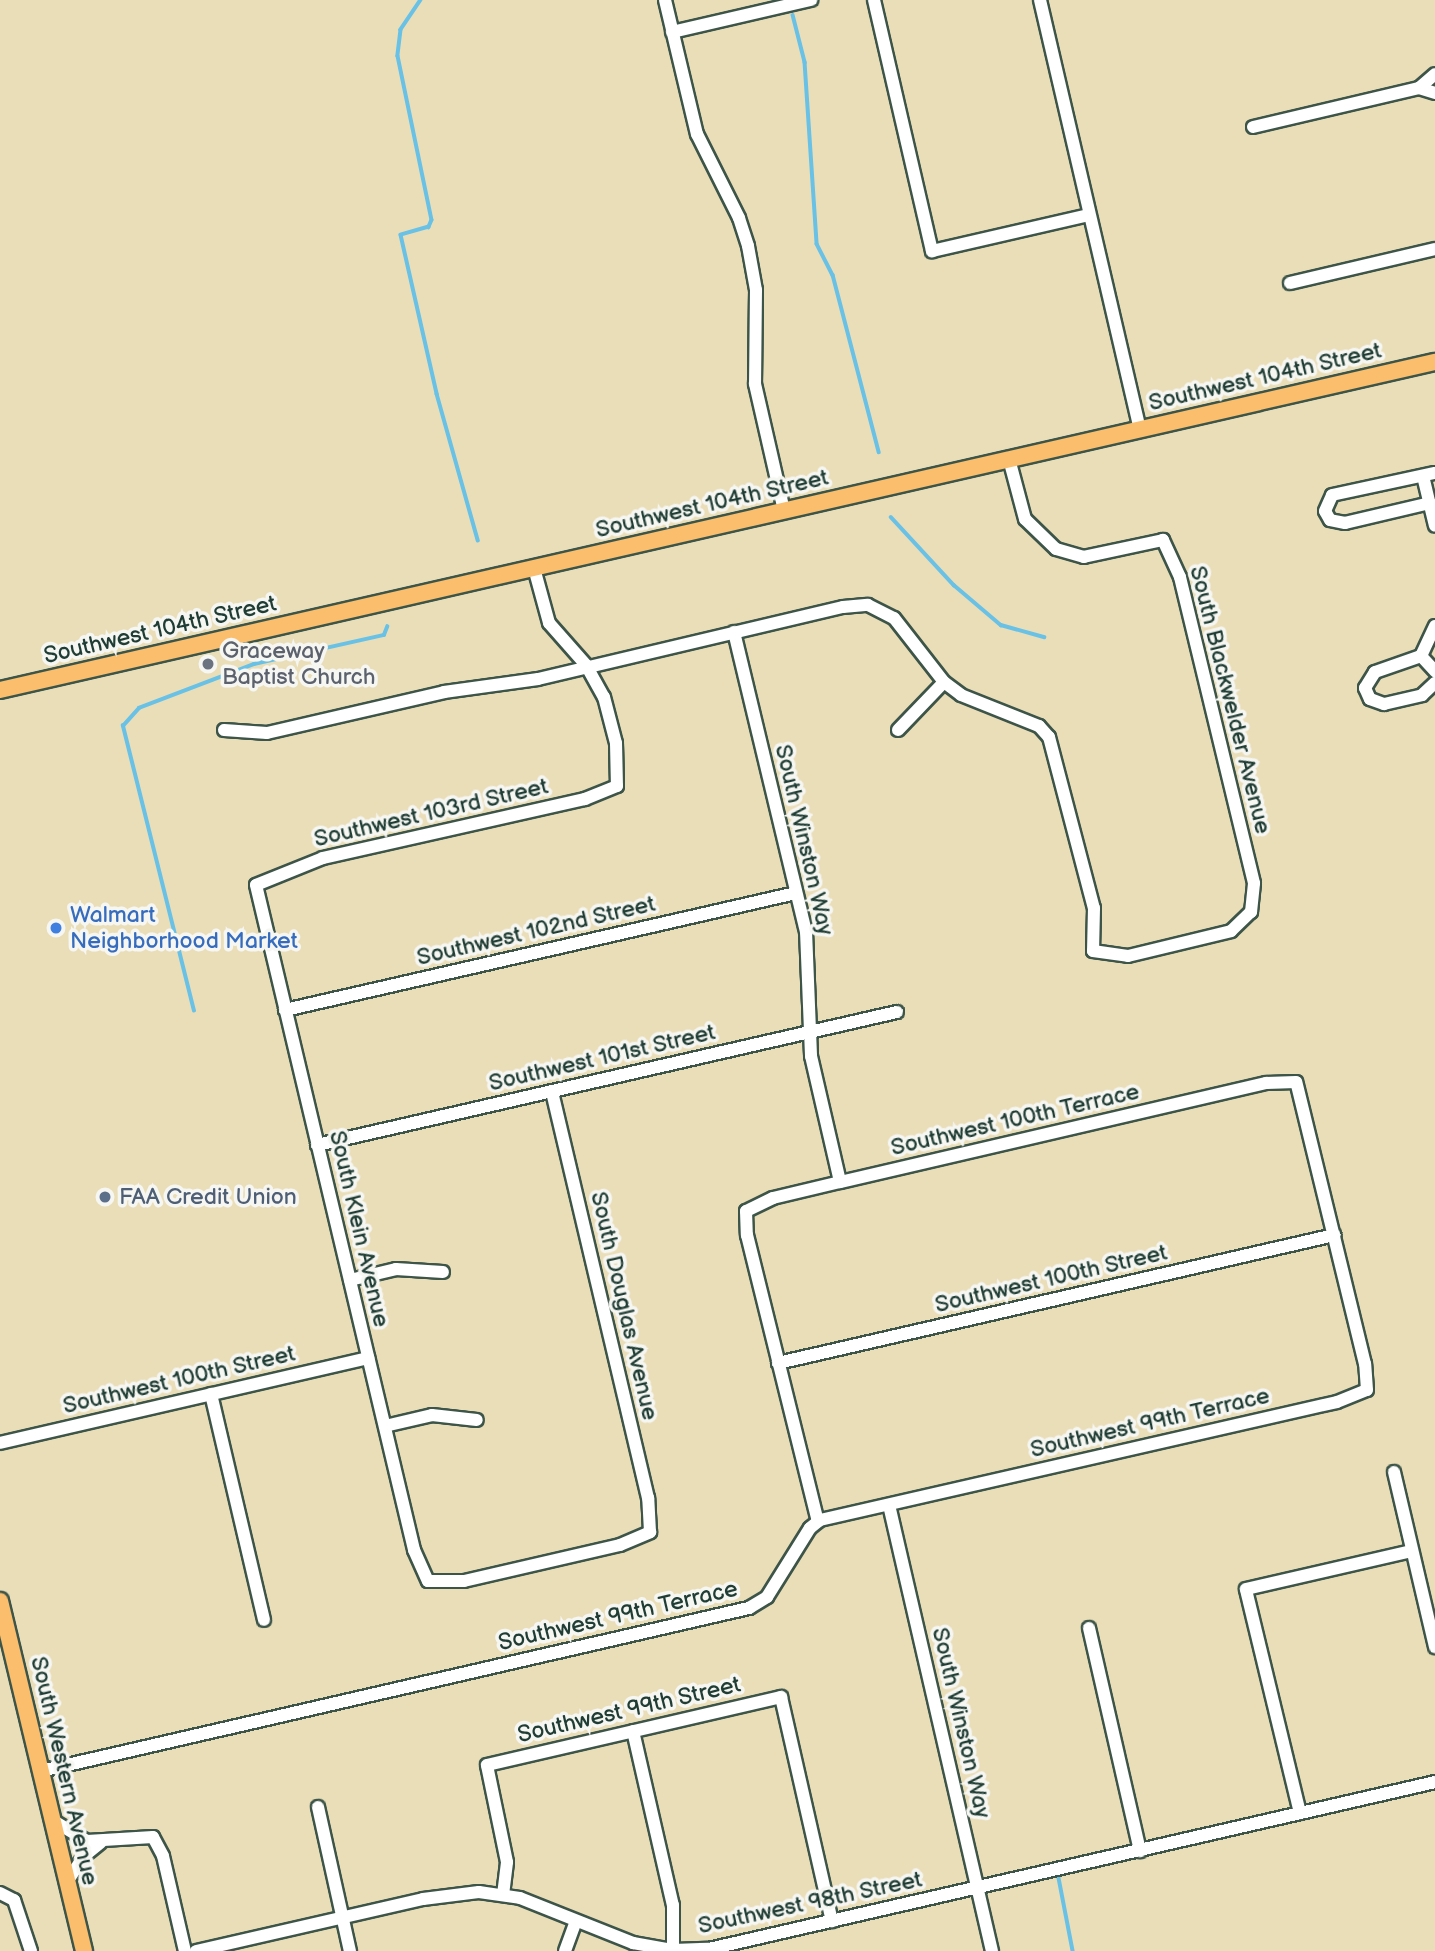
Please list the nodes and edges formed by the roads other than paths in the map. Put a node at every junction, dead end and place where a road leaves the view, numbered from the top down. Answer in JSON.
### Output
{"nodes":[{"id":1,"x":665,"y":0,"type":"edge"},
{"id":2,"x":811,"y":0,"type":"edge"},
{"id":3,"x":874,"y":0,"type":"edge"},
{"id":4,"x":1040,"y":0,"type":"edge"},
{"id":5,"x":672,"y":32,"type":"junction"},
{"id":6,"x":1435,"y":74,"type":"edge"},
{"id":7,"x":1419,"y":88,"type":"junction"},
{"id":8,"x":1435,"y":93,"type":"edge"},
{"id":9,"x":1253,"y":127,"type":"dead end"},
{"id":10,"x":1089,"y":215,"type":"junction"},
{"id":11,"x":1435,"y":249,"type":"edge"},
{"id":12,"x":1290,"y":284,"type":"dead end"},
{"id":13,"x":1435,"y":362,"type":"edge"},
{"id":14,"x":1140,"y":429,"type":"junction"},
{"id":15,"x":1009,"y":460,"type":"junction"},
{"id":16,"x":1429,"y":475,"type":"edge"},
{"id":17,"x":1430,"y":503,"type":"junction"},
{"id":18,"x":784,"y":510,"type":"junction"},
{"id":19,"x":1435,"y":526,"type":"edge"},
{"id":20,"x":534,"y":568,"type":"junction"},
{"id":21,"x":1435,"y":626,"type":"edge"},
{"id":22,"x":734,"y":632,"type":"junction"},
{"id":23,"x":1421,"y":656,"type":"junction"},
{"id":24,"x":586,"y":666,"type":"junction"},
{"id":25,"x":1435,"y":671,"type":"edge"},
{"id":26,"x":944,"y":682,"type":"junction"},
{"id":27,"x":1435,"y":683,"type":"edge"},
{"id":28,"x":0,"y":690,"type":"edge"},
{"id":29,"x":224,"y":730,"type":"dead end"},
{"id":30,"x":898,"y":730,"type":"dead end"},
{"id":31,"x":256,"y":885,"type":"joint"},
{"id":32,"x":796,"y":893,"type":"junction"},
{"id":33,"x":285,"y":1010,"type":"junction"},
{"id":34,"x":897,"y":1012,"type":"dead end"},
{"id":35,"x":808,"y":1032,"type":"junction"},
{"id":36,"x":552,"y":1091,"type":"junction"},
{"id":37,"x":317,"y":1144,"type":"junction"},
{"id":38,"x":840,"y":1182,"type":"junction"},
{"id":39,"x":1334,"y":1235,"type":"junction"},
{"id":40,"x":443,"y":1272,"type":"dead end"},
{"id":41,"x":350,"y":1280,"type":"junction"},
{"id":42,"x":368,"y":1358,"type":"junction"},
{"id":43,"x":778,"y":1363,"type":"junction"},
{"id":44,"x":211,"y":1394,"type":"junction"},
{"id":45,"x":477,"y":1420,"type":"dead end"},
{"id":46,"x":385,"y":1426,"type":"junction"},
{"id":47,"x":0,"y":1443,"type":"edge"},
{"id":48,"x":1394,"y":1472,"type":"dead end"},
{"id":49,"x":889,"y":1505,"type":"junction"},
{"id":50,"x":818,"y":1521,"type":"junction"},
{"id":51,"x":1412,"y":1551,"type":"junction"},
{"id":52,"x":428,"y":1581,"type":"joint"},
{"id":53,"x":0,"y":1601,"type":"edge"},
{"id":54,"x":1432,"y":1619,"type":"edge"},
{"id":55,"x":264,"y":1620,"type":"dead end"},
{"id":56,"x":1089,"y":1628,"type":"dead end"},
{"id":57,"x":1435,"y":1647,"type":"edge"},
{"id":58,"x":633,"y":1731,"type":"junction"},
{"id":59,"x":41,"y":1771,"type":"junction"},
{"id":60,"x":1435,"y":1782,"type":"edge"},
{"id":61,"x":318,"y":1807,"type":"dead end"},
{"id":62,"x":1300,"y":1813,"type":"junction"},
{"id":63,"x":52,"y":1820,"type":"junction"},
{"id":64,"x":100,"y":1843,"type":"junction"},
{"id":65,"x":1140,"y":1851,"type":"junction"},
{"id":66,"x":67,"y":1882,"type":"junction"},
{"id":67,"x":978,"y":1888,"type":"junction"},
{"id":68,"x":0,"y":1893,"type":"edge"},
{"id":69,"x":503,"y":1895,"type":"junction"},
{"id":70,"x":343,"y":1918,"type":"junction"},
{"id":71,"x":832,"y":1921,"type":"junction"},
{"id":72,"x":576,"y":1922,"type":"junction"},
{"id":73,"x":673,"y":1950,"type":"edge"},
{"id":74,"x":30,"y":1951,"type":"edge"},
{"id":75,"x":84,"y":1951,"type":"edge"},
{"id":76,"x":185,"y":1951,"type":"edge"},
{"id":77,"x":196,"y":1951,"type":"edge"},
{"id":78,"x":350,"y":1951,"type":"edge"},
{"id":79,"x":565,"y":1951,"type":"edge"},
{"id":80,"x":992,"y":1951,"type":"edge"}],
"edges":[{"from":1,"to":5,"type":"street"},
{"from":2,"to":5,"type":"street"},
{"from":3,"to":10,"type":"street"},
{"from":4,"to":10,"type":"street"},
{"from":5,"to":18,"type":"street"},
{"from":6,"to":7,"type":"street"},
{"from":7,"to":8,"type":"street"},
{"from":7,"to":9,"type":"street"},
{"from":10,"to":14,"type":"street"},
{"from":11,"to":12,"type":"street"},
{"from":13,"to":14,"type":"main road","name":"Southwest 104th Street"},
{"from":14,"to":15,"type":"main road","name":"Southwest 104th Street"},
{"from":15,"to":18,"type":"main road","name":"Southwest 104th Street"},
{"from":15,"to":26,"type":"street","name":"South Blackwelder Avenue"},
{"from":16,"to":17,"type":"street"},
{"from":16,"to":17,"type":"street"},
{"from":17,"to":19,"type":"street"},
{"from":18,"to":20,"type":"main road","name":"Southwest 104th Street"},
{"from":20,"to":24,"type":"street"},
{"from":20,"to":28,"type":"main road","name":"Southwest 104th Street"},
{"from":21,"to":23,"type":"street"},
{"from":22,"to":24,"type":"street"},
{"from":22,"to":26,"type":"street"},
{"from":22,"to":32,"type":"street","name":"South Winston Way"},
{"from":23,"to":25,"type":"street"},
{"from":23,"to":27,"type":"street"},
{"from":24,"to":29,"type":"street"},
{"from":24,"to":31,"type":"street","name":"Southwest 103rd Street"},
{"from":26,"to":30,"type":"street"},
{"from":31,"to":33,"type":"street","name":"South Klein Avenue"},
{"from":32,"to":33,"type":"street","name":"Southwest 102nd Street"},
{"from":32,"to":35,"type":"street","name":"South Winston Way"},
{"from":33,"to":37,"type":"street","name":"South Klein Avenue"},
{"from":34,"to":35,"type":"street","name":"Southwest 101st Street"},
{"from":35,"to":36,"type":"street","name":"Southwest 101st Street"},
{"from":35,"to":38,"type":"street","name":"South Winston Way"},
{"from":36,"to":37,"type":"street","name":"Southwest 101st Street"},
{"from":36,"to":52,"type":"street","name":"South Douglas Avenue"},
{"from":37,"to":41,"type":"street","name":"South Klein Avenue"},
{"from":38,"to":39,"type":"street","name":"Southwest 100th Terrace"},
{"from":38,"to":43,"type":"street","name":"Southwest 100th Terrace"},
{"from":39,"to":43,"type":"street","name":"Southwest 100th Street"},
{"from":39,"to":49,"type":"street","name":"Southwest 99th Terrace"},
{"from":40,"to":41,"type":"street"},
{"from":41,"to":42,"type":"street","name":"South Klein Avenue"},
{"from":42,"to":44,"type":"street","name":"Southwest 100th Street"},
{"from":42,"to":46,"type":"street","name":"South Klein Avenue"},
{"from":43,"to":50,"type":"street"},
{"from":44,"to":47,"type":"street","name":"Southwest 100th Street"},
{"from":44,"to":55,"type":"street"},
{"from":45,"to":46,"type":"street"},
{"from":46,"to":52,"type":"street","name":"South Klein Avenue"},
{"from":48,"to":51,"type":"street"},
{"from":49,"to":50,"type":"street","name":"Southwest 99th Terrace"},
{"from":49,"to":67,"type":"street","name":"South Winston Way"},
{"from":50,"to":59,"type":"street","name":"Southwest 99th Terrace"},
{"from":51,"to":54,"type":"street"},
{"from":51,"to":62,"type":"street"},
{"from":53,"to":59,"type":"main road","name":"South Western Avenue"},
{"from":54,"to":57,"type":"street"},
{"from":56,"to":65,"type":"street"},
{"from":58,"to":69,"type":"street","name":"Southwest 99th Street"},
{"from":58,"to":71,"type":"street","name":"Southwest 99th Street"},
{"from":58,"to":73,"type":"street"},
{"from":59,"to":63,"type":"main road","name":"South Western Avenue"},
{"from":60,"to":62,"type":"street","name":"Southwest 98th Street"},
{"from":61,"to":70,"type":"street"},
{"from":62,"to":65,"type":"street","name":"Southwest 98th Street"},
{"from":63,"to":64,"type":"street"},
{"from":63,"to":66,"type":"main road","name":"South Western Avenue"},
{"from":64,"to":66,"type":"street"},
{"from":64,"to":76,"type":"street"},
{"from":65,"to":67,"type":"street","name":"Southwest 98th Street"},
{"from":66,"to":75,"type":"main road","name":"South Western Avenue"},
{"from":67,"to":71,"type":"street","name":"Southwest 98th Street"},
{"from":67,"to":80,"type":"street","name":"South Winston Way"},
{"from":68,"to":74,"type":"street"},
{"from":69,"to":70,"type":"street","name":"Southwest 98th Street"},
{"from":69,"to":72,"type":"street","name":"Southwest 98th Street"},
{"from":70,"to":77,"type":"street","name":"Southwest 98th Street"},
{"from":70,"to":78,"type":"street"},
{"from":71,"to":73,"type":"street","name":"Southwest 98th Street"},
{"from":72,"to":73,"type":"street","name":"Southwest 98th Street"},
{"from":72,"to":79,"type":"street"}]}
